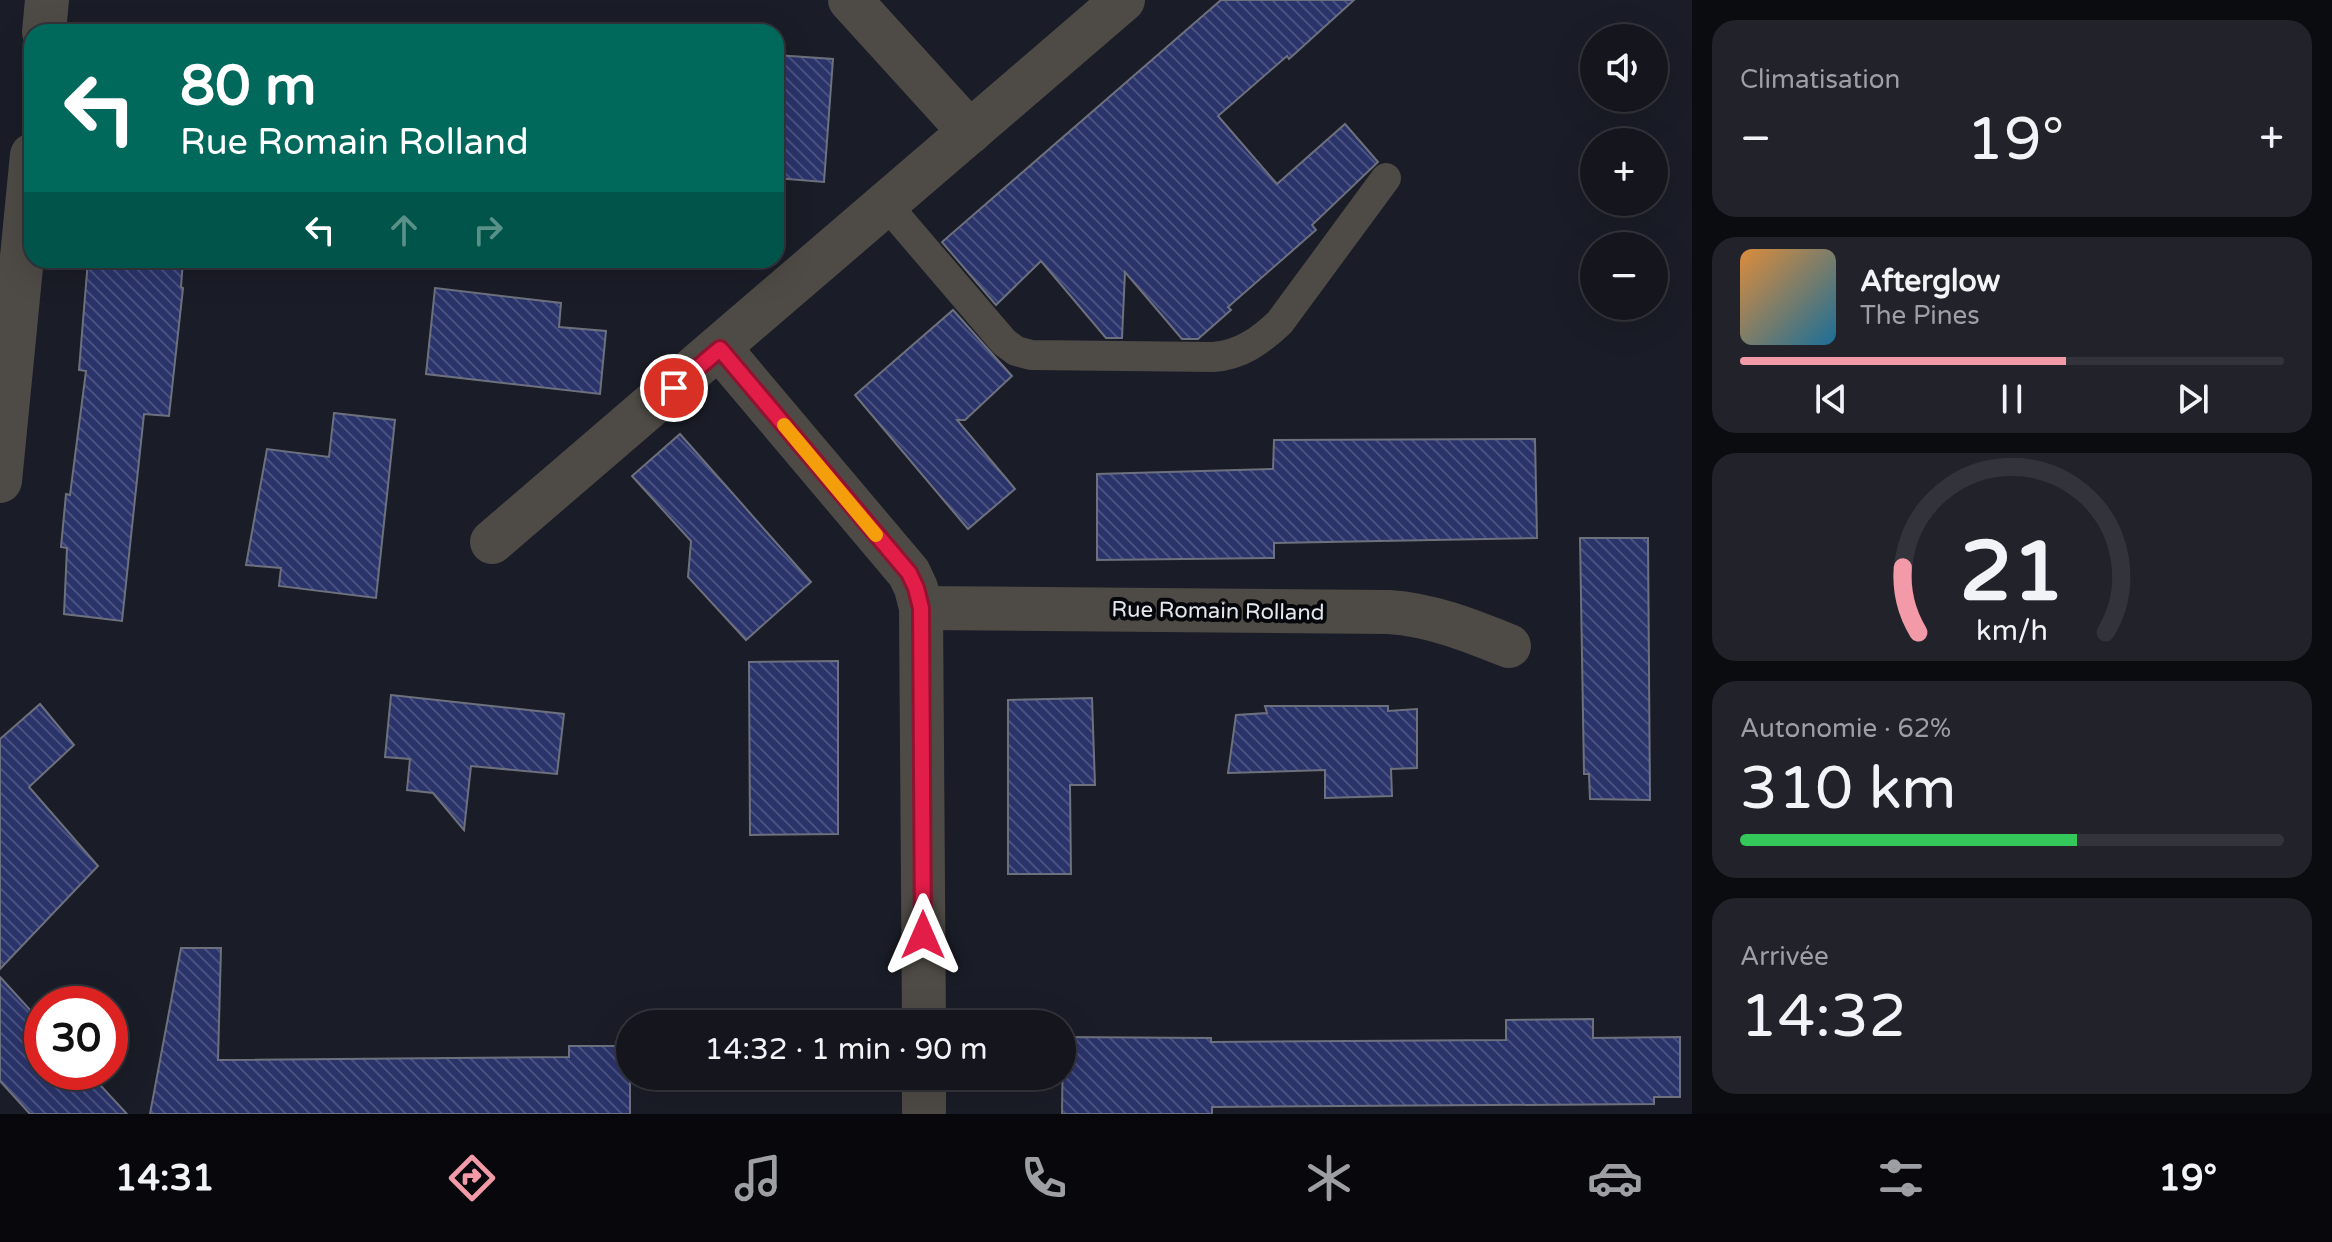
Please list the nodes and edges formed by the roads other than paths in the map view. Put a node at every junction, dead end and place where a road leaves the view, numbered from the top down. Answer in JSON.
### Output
{"nodes":[{"id":1,"x":850,"y":0,"type":"edge"},
{"id":2,"x":1123,"y":0,"type":"edge"},
{"id":3,"x":970,"y":132,"type":"junction"},
{"id":4,"x":1386,"y":178,"type":"dead end"},
{"id":5,"x":886,"y":204,"type":"junction"},
{"id":6,"x":24,"y":236,"type":"edge"},
{"id":7,"x":720,"y":349,"type":"junction"},
{"id":8,"x":0,"y":481,"type":"edge"},
{"id":9,"x":492,"y":542,"type":"dead end"},
{"id":10,"x":921,"y":608,"type":"junction"},
{"id":11,"x":1509,"y":646,"type":"dead end"},
{"id":12,"x":924,"y":1010,"type":"edge"},
{"id":13,"x":924,"y":1090,"type":"edge"},
{"id":14,"x":924,"y":1114,"type":"edge"}],
"edges":[{"from":1,"to":3,"type":"street"},
{"from":2,"to":3,"type":"street"},
{"from":3,"to":5,"type":"street"},
{"from":4,"to":5,"type":"lane"},
{"from":5,"to":7,"type":"street"},
{"from":6,"to":8,"type":"street"},
{"from":7,"to":9,"type":"street"},
{"from":7,"to":10,"type":"street"},
{"from":10,"to":11,"type":"street","name":"Rue Romain Rolland"},
{"from":10,"to":12,"type":"street"},
{"from":13,"to":14,"type":"street"}]}
